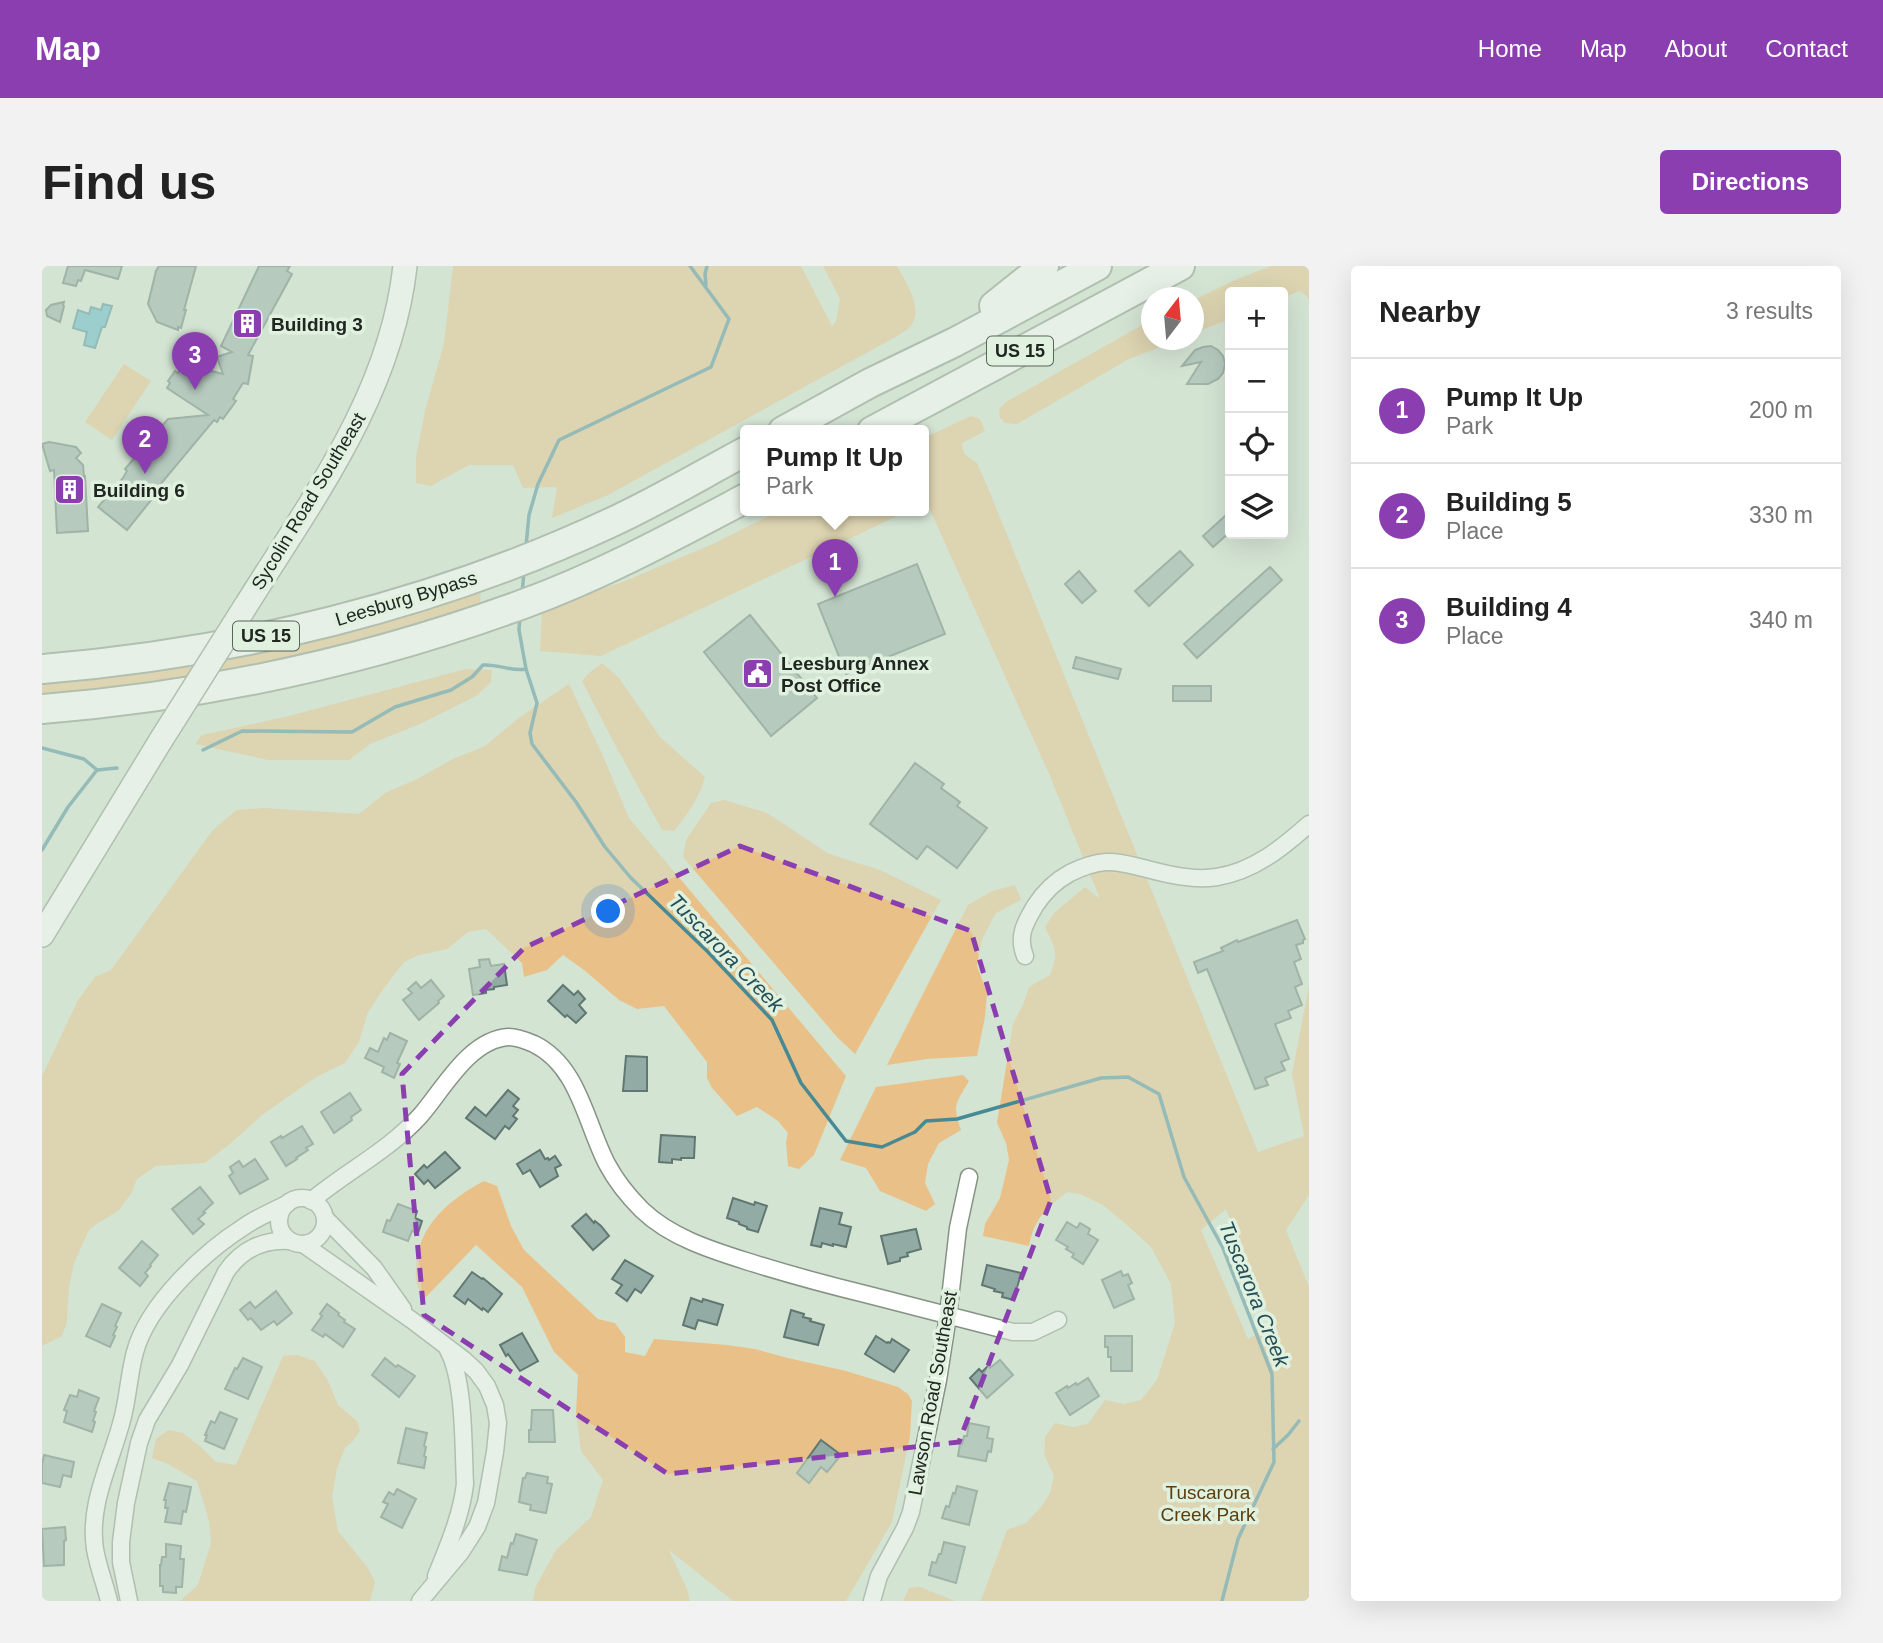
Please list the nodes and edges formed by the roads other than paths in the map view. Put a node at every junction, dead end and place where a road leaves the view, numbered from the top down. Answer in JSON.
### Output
{"nodes":[{"id":1,"x":405,"y":266,"type":"edge"},
{"id":2,"x":1044,"y":266,"type":"edge"},
{"id":3,"x":1097,"y":266,"type":"edge"},
{"id":4,"x":1179,"y":268,"type":"edge"},
{"id":5,"x":870,"y":383,"type":"junction"},
{"id":6,"x":794,"y":425,"type":"edge"},
{"id":7,"x":883,"y":425,"type":"edge"},
{"id":8,"x":740,"y":454,"type":"edge"},
{"id":9,"x":740,"y":501,"type":"edge"},
{"id":10,"x":42,"y":669,"type":"edge"},
{"id":11,"x":42,"y":709,"type":"edge"},
{"id":12,"x":1309,"y":824,"type":"edge"},
{"id":13,"x":42,"y":935,"type":"edge"},
{"id":14,"x":1025,"y":956,"type":"dead end"},
{"id":15,"x":969,"y":1177,"type":"dead end"},
{"id":16,"x":311,"y":1201,"type":"junction"},
{"id":17,"x":287,"y":1204,"type":"junction"},
{"id":18,"x":325,"y":1218,"type":"junction"},
{"id":19,"x":297,"y":1243,"type":"junction"},
{"id":20,"x":948,"y":1316,"type":"junction"},
{"id":21,"x":1058,"y":1320,"type":"dead end"},
{"id":22,"x":413,"y":1321,"type":"junction"},
{"id":23,"x":447,"y":1348,"type":"junction"},
{"id":24,"x":112,"y":1455,"type":"junction"},
{"id":25,"x":135,"y":1461,"type":"junction"},
{"id":26,"x":425,"y":1597,"type":"edge"},
{"id":27,"x":109,"y":1601,"type":"edge"},
{"id":28,"x":129,"y":1601,"type":"edge"},
{"id":29,"x":872,"y":1601,"type":"edge"}],
"edges":[{"from":1,"to":13,"type":"main road","name":"Sycolin Road Southeast","bridge":true},
{"from":2,"to":5,"type":"highway"},
{"from":3,"to":5,"type":"highway","number":"US 15"},
{"from":4,"to":7,"type":"highway","number":"US 15"},
{"from":5,"to":6,"type":"highway","number":"US 15"},
{"from":8,"to":10,"type":"highway","name":"Leesburg Bypass","number":"US 15"},
{"from":9,"to":11,"type":"highway","name":"Leesburg Bypass","number":"US 15"},
{"from":12,"to":14,"type":"street"},
{"from":15,"to":20,"type":"street","name":"Lawson Road Southeast"},
{"from":16,"to":17,"type":"street"},
{"from":16,"to":18,"type":"street"},
{"from":16,"to":20,"type":"street"},
{"from":17,"to":19,"type":"street"},
{"from":17,"to":24,"type":"street"},
{"from":18,"to":19,"type":"street"},
{"from":18,"to":22,"type":"street"},
{"from":19,"to":22,"type":"street"},
{"from":19,"to":25,"type":"street"},
{"from":20,"to":21,"type":"street"},
{"from":20,"to":29,"type":"street","name":"Lawson Road Southeast"},
{"from":22,"to":23,"type":"street"},
{"from":23,"to":26,"type":"street"},
{"from":23,"to":26,"type":"street"},
{"from":24,"to":25,"type":"street"},
{"from":24,"to":27,"type":"street"},
{"from":25,"to":28,"type":"street"}]}
